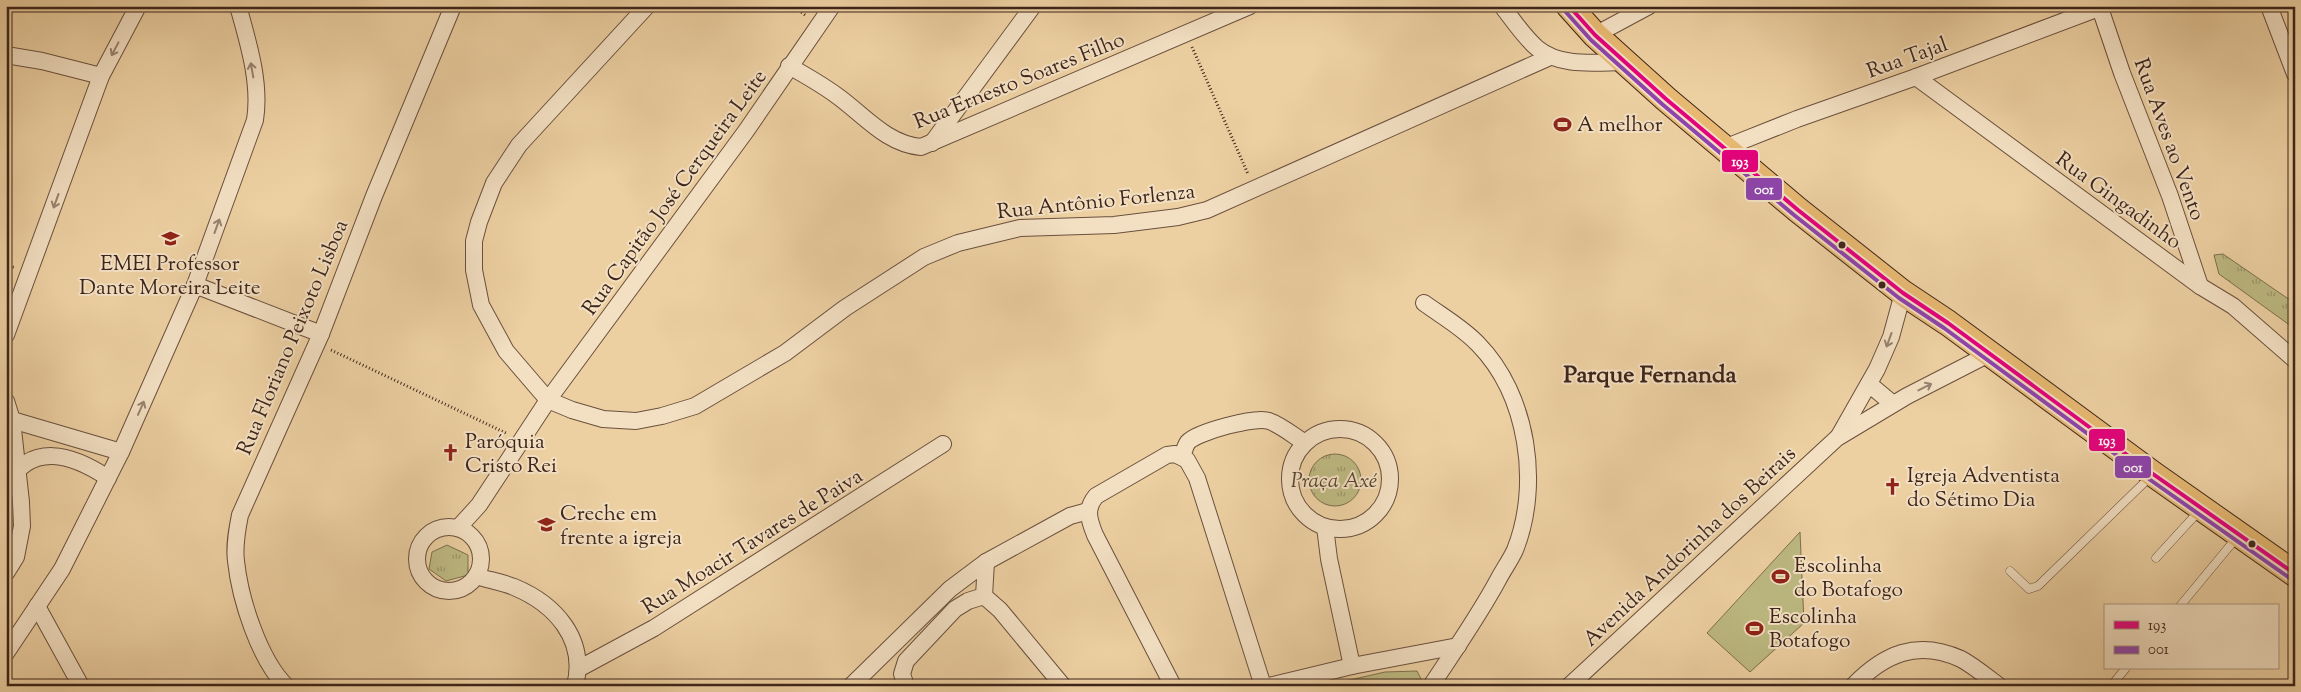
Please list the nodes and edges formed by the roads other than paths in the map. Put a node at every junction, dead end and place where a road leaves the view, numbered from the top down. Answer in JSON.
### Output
{"nodes":[{"id":1,"x":138,"y":6,"type":"edge"},
{"id":2,"x":238,"y":6,"type":"edge"},
{"id":3,"x":453,"y":6,"type":"edge"},
{"id":4,"x":647,"y":6,"type":"edge"},
{"id":5,"x":832,"y":6,"type":"edge"},
{"id":6,"x":1033,"y":6,"type":"edge"},
{"id":7,"x":1250,"y":6,"type":"edge"},
{"id":8,"x":1502,"y":6,"type":"edge"},
{"id":9,"x":1569,"y":6,"type":"edge"},
{"id":10,"x":1649,"y":6,"type":"edge"},
{"id":11,"x":2270,"y":6,"type":"edge"},
{"id":12,"x":2102,"y":7,"type":"edge"},
{"id":13,"x":1595,"y":35,"type":"junction"},
{"id":14,"x":6,"y":55,"type":"edge"},
{"id":15,"x":1550,"y":57,"type":"junction"},
{"id":16,"x":1626,"y":62,"type":"junction"},
{"id":17,"x":790,"y":66,"type":"junction"},
{"id":18,"x":2295,"y":74,"type":"edge"},
{"id":19,"x":101,"y":76,"type":"junction"},
{"id":20,"x":1916,"y":77,"type":"junction"},
{"id":21,"x":931,"y":144,"type":"junction"},
{"id":22,"x":1724,"y":148,"type":"junction"},
{"id":23,"x":195,"y":285,"type":"junction"},
{"id":24,"x":2200,"y":286,"type":"junction"},
{"id":25,"x":1903,"y":293,"type":"junction"},
{"id":26,"x":1424,"y":304,"type":"dead end"},
{"id":27,"x":6,"y":335,"type":"edge"},
{"id":28,"x":319,"y":338,"type":"junction"},
{"id":29,"x":1988,"y":354,"type":"junction"},
{"id":30,"x":2295,"y":360,"type":"edge"},
{"id":31,"x":1869,"y":384,"type":"junction"},
{"id":32,"x":548,"y":400,"type":"junction"},
{"id":33,"x":6,"y":401,"type":"edge"},
{"id":34,"x":1893,"y":404,"type":"junction"},
{"id":35,"x":12,"y":420,"type":"junction"},
{"id":36,"x":1837,"y":438,"type":"junction"},
{"id":37,"x":1305,"y":443,"type":"junction"},
{"id":38,"x":943,"y":444,"type":"dead end"},
{"id":39,"x":121,"y":452,"type":"junction"},
{"id":40,"x":1182,"y":456,"type":"junction"},
{"id":41,"x":17,"y":469,"type":"junction"},
{"id":42,"x":2153,"y":474,"type":"junction"},
{"id":43,"x":108,"y":478,"type":"junction"},
{"id":44,"x":6,"y":486,"type":"edge"},
{"id":45,"x":2202,"y":508,"type":"junction"},
{"id":46,"x":1088,"y":512,"type":"junction"},
{"id":47,"x":1325,"y":527,"type":"junction"},
{"id":48,"x":458,"y":528,"type":"junction"},
{"id":49,"x":2240,"y":534,"type":"junction"},
{"id":50,"x":2156,"y":558,"type":"dead end"},
{"id":51,"x":986,"y":562,"type":"junction"},
{"id":52,"x":2010,"y":571,"type":"dead end"},
{"id":53,"x":6,"y":573,"type":"edge"},
{"id":54,"x":2295,"y":574,"type":"edge"},
{"id":55,"x":476,"y":576,"type":"junction"},
{"id":56,"x":984,"y":596,"type":"junction"},
{"id":57,"x":2182,"y":604,"type":"edge"},
{"id":58,"x":37,"y":606,"type":"junction"},
{"id":59,"x":1458,"y":646,"type":"junction"},
{"id":60,"x":6,"y":653,"type":"edge"},
{"id":61,"x":1352,"y":666,"type":"junction"},
{"id":62,"x":580,"y":668,"type":"junction"},
{"id":63,"x":2124,"y":670,"type":"edge"},
{"id":64,"x":81,"y":686,"type":"edge"},
{"id":65,"x":286,"y":686,"type":"edge"},
{"id":66,"x":575,"y":686,"type":"edge"},
{"id":67,"x":851,"y":686,"type":"edge"},
{"id":68,"x":906,"y":686,"type":"edge"},
{"id":69,"x":1063,"y":686,"type":"edge"},
{"id":70,"x":1173,"y":686,"type":"edge"},
{"id":71,"x":1263,"y":686,"type":"edge"},
{"id":72,"x":1269,"y":686,"type":"edge"},
{"id":73,"x":1431,"y":686,"type":"edge"},
{"id":74,"x":1569,"y":686,"type":"edge"},
{"id":75,"x":1853,"y":686,"type":"edge"},
{"id":76,"x":1999,"y":686,"type":"edge"},
{"id":77,"x":2111,"y":686,"type":"edge"}],
"edges":[{"from":1,"to":19,"type":"street","one_way":true},
{"from":23,"to":2,"type":"street","one_way":true},
{"from":3,"to":28,"type":"street","name":"Rua Floriano Peixoto Lisboa"},
{"from":4,"to":32,"type":"street"},
{"from":5,"to":17,"type":"street","name":"Rua Capitão José Cerqueira Leite"},
{"from":6,"to":21,"type":"street"},
{"from":7,"to":21,"type":"street","name":"Rua Ernesto Soares Filho"},
{"from":8,"to":15,"type":"street"},
{"from":9,"to":13,"type":"main road"},
{"from":10,"to":13,"type":"street"},
{"from":11,"to":18,"type":"street"},
{"from":12,"to":20,"type":"street","name":"Rua Tajal"},
{"from":12,"to":24,"type":"street","name":"Rua Aves ao Vento"},
{"from":13,"to":16,"type":"main road"},
{"from":14,"to":19,"type":"street"},
{"from":15,"to":16,"type":"street"},
{"from":15,"to":32,"type":"street","name":"Rua Antônio Forlenza"},
{"from":16,"to":22,"type":"main road"},
{"from":17,"to":21,"type":"street","name":"Rua Ernesto Soares Filho"},
{"from":17,"to":32,"type":"street","name":"Rua Capitão José Cerqueira Leite"},
{"from":19,"to":27,"type":"street","one_way":true},
{"from":20,"to":22,"type":"street","name":"Rua Tajal"},
{"from":20,"to":24,"type":"street","name":"Rua Gingadinho"},
{"from":22,"to":25,"type":"main road"},
{"from":23,"to":28,"type":"street"},
{"from":39,"to":23,"type":"street","one_way":true},
{"from":24,"to":30,"type":"street","name":"Rua Gingadinho"},
{"from":25,"to":29,"type":"main road"},
{"from":25,"to":31,"type":"street","name":"Avenida Andorinha dos Beirais","one_way":true},
{"from":26,"to":59,"type":"street"},
{"from":28,"to":65,"type":"street","name":"Rua Floriano Peixoto Lisboa"},
{"from":34,"to":29,"type":"street","name":"Avenida Andorinha dos Beirais","one_way":true},
{"from":29,"to":42,"type":"main road"},
{"from":31,"to":34,"type":"street"},
{"from":31,"to":36,"type":"street","name":"Avenida Andorinha dos Beirais"},
{"from":32,"to":48,"type":"street","name":"Rua Capitão José Cerqueira Leite"},
{"from":33,"to":35,"type":"street"},
{"from":34,"to":36,"type":"street","name":"Avenida Andorinha dos Beirais"},
{"from":35,"to":39,"type":"street"},
{"from":35,"to":41,"type":"street"},
{"from":36,"to":74,"type":"street","name":"Avenida Andorinha dos Beirais"},
{"from":37,"to":40,"type":"street"},
{"from":37,"to":47,"type":"street"},
{"from":37,"to":47,"type":"street"},
{"from":38,"to":62,"type":"street","name":"Rua Moacir Tavares de Paiva"},
{"from":39,"to":43,"type":"street"},
{"from":40,"to":46,"type":"street"},
{"from":40,"to":71,"type":"street"},
{"from":41,"to":43,"type":"street"},
{"from":41,"to":44,"type":"street"},
{"from":41,"to":53,"type":"street"},
{"from":42,"to":45,"type":"main road"},
{"from":42,"to":52,"type":"lane"},
{"from":43,"to":58,"type":"street"},
{"from":45,"to":49,"type":"main road"},
{"from":45,"to":50,"type":"lane"},
{"from":46,"to":51,"type":"street"},
{"from":46,"to":70,"type":"street"},
{"from":47,"to":61,"type":"street"},
{"from":48,"to":55,"type":"street"},
{"from":48,"to":55,"type":"street"},
{"from":49,"to":54,"type":"main road"},
{"from":49,"to":57,"type":"lane"},
{"from":51,"to":56,"type":"street"},
{"from":51,"to":67,"type":"street"},
{"from":55,"to":62,"type":"street"},
{"from":56,"to":68,"type":"street"},
{"from":56,"to":69,"type":"street"},
{"from":58,"to":60,"type":"street"},
{"from":58,"to":64,"type":"street"},
{"from":59,"to":61,"type":"street"},
{"from":59,"to":73,"type":"street"},
{"from":61,"to":72,"type":"street"},
{"from":62,"to":66,"type":"street"},
{"from":63,"to":77,"type":"lane"},
{"from":75,"to":76,"type":"street"}]}
